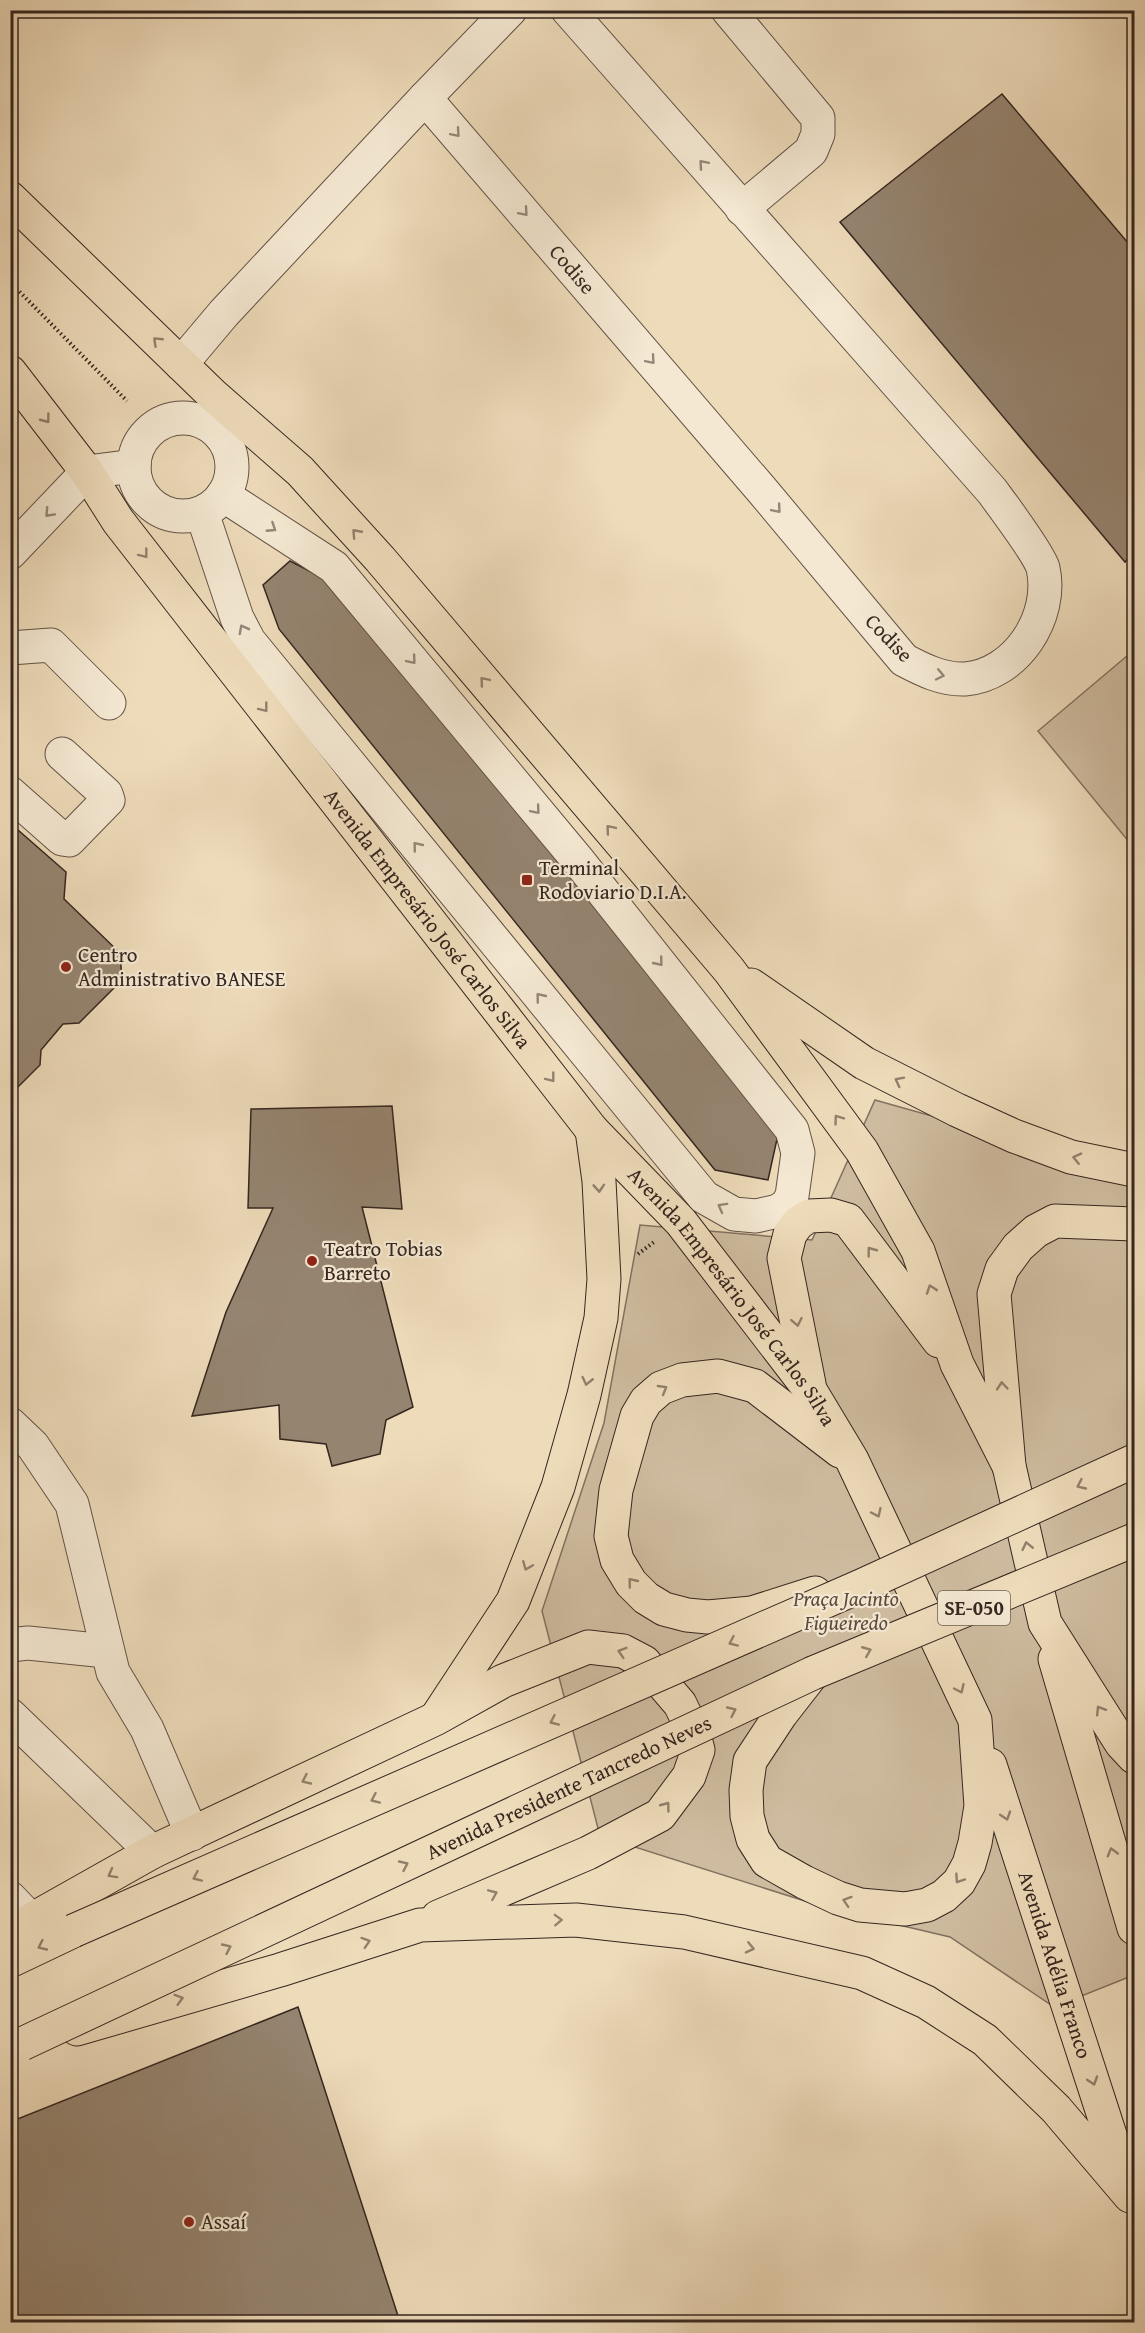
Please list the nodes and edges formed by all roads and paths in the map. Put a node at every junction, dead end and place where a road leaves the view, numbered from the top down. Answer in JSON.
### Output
{"nodes":[{"id":1,"x":510,"y":10,"type":"edge"},
{"id":2,"x":568,"y":10,"type":"edge"},
{"id":3,"x":728,"y":10,"type":"edge"},
{"id":4,"x":425,"y":98,"type":"junction"},
{"id":5,"x":10,"y":198,"type":"edge"},
{"id":6,"x":742,"y":209,"type":"junction"},
{"id":7,"x":10,"y":282,"type":"edge"},
{"id":8,"x":181,"y":364,"type":"junction"},
{"id":9,"x":10,"y":372,"type":"edge"},
{"id":10,"x":127,"y":401,"type":"dead end"},
{"id":11,"x":222,"y":421,"type":"junction"},
{"id":12,"x":87,"y":472,"type":"junction"},
{"id":13,"x":137,"y":480,"type":"junction"},
{"id":14,"x":212,"y":504,"type":"junction"},
{"id":15,"x":118,"y":521,"type":"junction"},
{"id":16,"x":10,"y":553,"type":"edge"},
{"id":17,"x":10,"y":648,"type":"edge"},
{"id":18,"x":109,"y":703,"type":"dead end"},
{"id":19,"x":62,"y":754,"type":"dead end"},
{"id":20,"x":10,"y":793,"type":"edge"},
{"id":21,"x":729,"y":970,"type":"junction"},
{"id":22,"x":592,"y":1130,"type":"junction"},
{"id":23,"x":1134,"y":1170,"type":"edge"},
{"id":24,"x":796,"y":1217,"type":"junction"},
{"id":25,"x":681,"y":1222,"type":"junction"},
{"id":26,"x":1134,"y":1224,"type":"edge"},
{"id":27,"x":604,"y":1278,"type":"junction"},
{"id":28,"x":957,"y":1364,"type":"junction"},
{"id":29,"x":810,"y":1390,"type":"junction"},
{"id":30,"x":10,"y":1424,"type":"edge"},
{"id":31,"x":852,"y":1460,"type":"junction"},
{"id":32,"x":1130,"y":1462,"type":"edge"},
{"id":33,"x":1009,"y":1466,"type":"junction"},
{"id":34,"x":1134,"y":1540,"type":"edge"},
{"id":35,"x":1134,"y":1549,"type":"edge"},
{"id":36,"x":1086,"y":1562,"type":"junction"},
{"id":37,"x":863,"y":1585,"type":"junction"},
{"id":38,"x":1045,"y":1623,"type":"junction"},
{"id":39,"x":10,"y":1644,"type":"edge"},
{"id":40,"x":106,"y":1651,"type":"junction"},
{"id":41,"x":813,"y":1673,"type":"junction"},
{"id":42,"x":10,"y":1714,"type":"edge"},
{"id":43,"x":435,"y":1719,"type":"junction"},
{"id":44,"x":975,"y":1720,"type":"junction"},
{"id":45,"x":1134,"y":1756,"type":"edge"},
{"id":46,"x":192,"y":1834,"type":"junction"},
{"id":47,"x":152,"y":1851,"type":"junction"},
{"id":48,"x":17,"y":1917,"type":"edge"},
{"id":49,"x":420,"y":1925,"type":"junction"},
{"id":50,"x":1134,"y":1928,"type":"edge"},
{"id":51,"x":10,"y":1961,"type":"edge"},
{"id":52,"x":16,"y":2047,"type":"edge"},
{"id":53,"x":1132,"y":2202,"type":"edge"}],
"edges":[{"from":1,"to":4,"type":"street"},
{"from":6,"to":2,"type":"street","name":"Codise","one_way":true},
{"from":3,"to":6,"type":"street"},
{"from":4,"to":6,"type":"street","name":"Codise","one_way":true},
{"from":4,"to":8,"type":"street"},
{"from":8,"to":5,"type":"main road","one_way":true},
{"from":7,"to":10,"type":"path"},
{"from":8,"to":11,"type":"main road"},
{"from":9,"to":12,"type":"main road","name":"Avenida Empresário José Carlos Silva","one_way":true},
{"from":11,"to":13,"type":"street"},
{"from":11,"to":14,"type":"street"},
{"from":21,"to":11,"type":"main road","one_way":true},
{"from":12,"to":13,"type":"street"},
{"from":12,"to":15,"type":"main road","name":"Avenida Empresário José Carlos Silva"},
{"from":12,"to":16,"type":"street","one_way":true},
{"from":13,"to":14,"type":"street"},
{"from":13,"to":15,"type":"street"},
{"from":14,"to":24,"type":"street","one_way":true},
{"from":24,"to":14,"type":"street","one_way":true},
{"from":15,"to":22,"type":"main road","name":"Avenida Empresário José Carlos Silva","one_way":true},
{"from":17,"to":18,"type":"street"},
{"from":19,"to":20,"type":"street"},
{"from":23,"to":21,"type":"main road","one_way":true},
{"from":28,"to":21,"type":"main road","one_way":true},
{"from":22,"to":25,"type":"main road","name":"Avenida Empresário José Carlos Silva"},
{"from":22,"to":27,"type":"main road","one_way":true},
{"from":28,"to":24,"type":"main road","one_way":true},
{"from":24,"to":29,"type":"main road","one_way":true},
{"from":25,"to":27,"type":"path"},
{"from":25,"to":29,"type":"main road","name":"Avenida Empresário José Carlos Silva"},
{"from":33,"to":26,"type":"main road","one_way":true},
{"from":27,"to":43,"type":"main road","one_way":true},
{"from":28,"to":33,"type":"main road"},
{"from":29,"to":31,"type":"main road","name":"Avenida Empresário José Carlos Silva"},
{"from":30,"to":40,"type":"street"},
{"from":37,"to":31,"type":"main road","one_way":true},
{"from":31,"to":44,"type":"main road","name":"Avenida Empresário José Carlos Silva","one_way":true},
{"from":32,"to":37,"type":"main road","one_way":true,"bridge":true},
{"from":38,"to":33,"type":"main road","one_way":true},
{"from":34,"to":36,"type":"main road","name":"Avenida Presidente Tancredo Neves","number":"SE-050","bridge":true},
{"from":35,"to":36,"type":"main road","bridge":true},
{"from":41,"to":36,"type":"main road","name":"Avenida Presidente Tancredo Neves","number":"SE-050","one_way":true,"bridge":true},
{"from":37,"to":51,"type":"main road","one_way":true,"bridge":true},
{"from":45,"to":38,"type":"main road","one_way":true},
{"from":50,"to":38,"type":"main road","one_way":true},
{"from":39,"to":40,"type":"street"},
{"from":40,"to":46,"type":"street"},
{"from":44,"to":41,"type":"main road","one_way":true},
{"from":52,"to":41,"type":"main road","name":"Avenida Presidente Tancredo Neves","one_way":true,"bridge":true},
{"from":42,"to":47,"type":"street"},
{"from":43,"to":46,"type":"main road","one_way":true},
{"from":49,"to":43,"type":"main road","one_way":true},
{"from":44,"to":53,"type":"main road","name":"Avenida Adélia Franco","one_way":true},
{"from":46,"to":47,"type":"main road"},
{"from":47,"to":48,"type":"main road","one_way":true},
{"from":52,"to":49,"type":"main road","one_way":true},
{"from":49,"to":53,"type":"main road","one_way":true}]}
